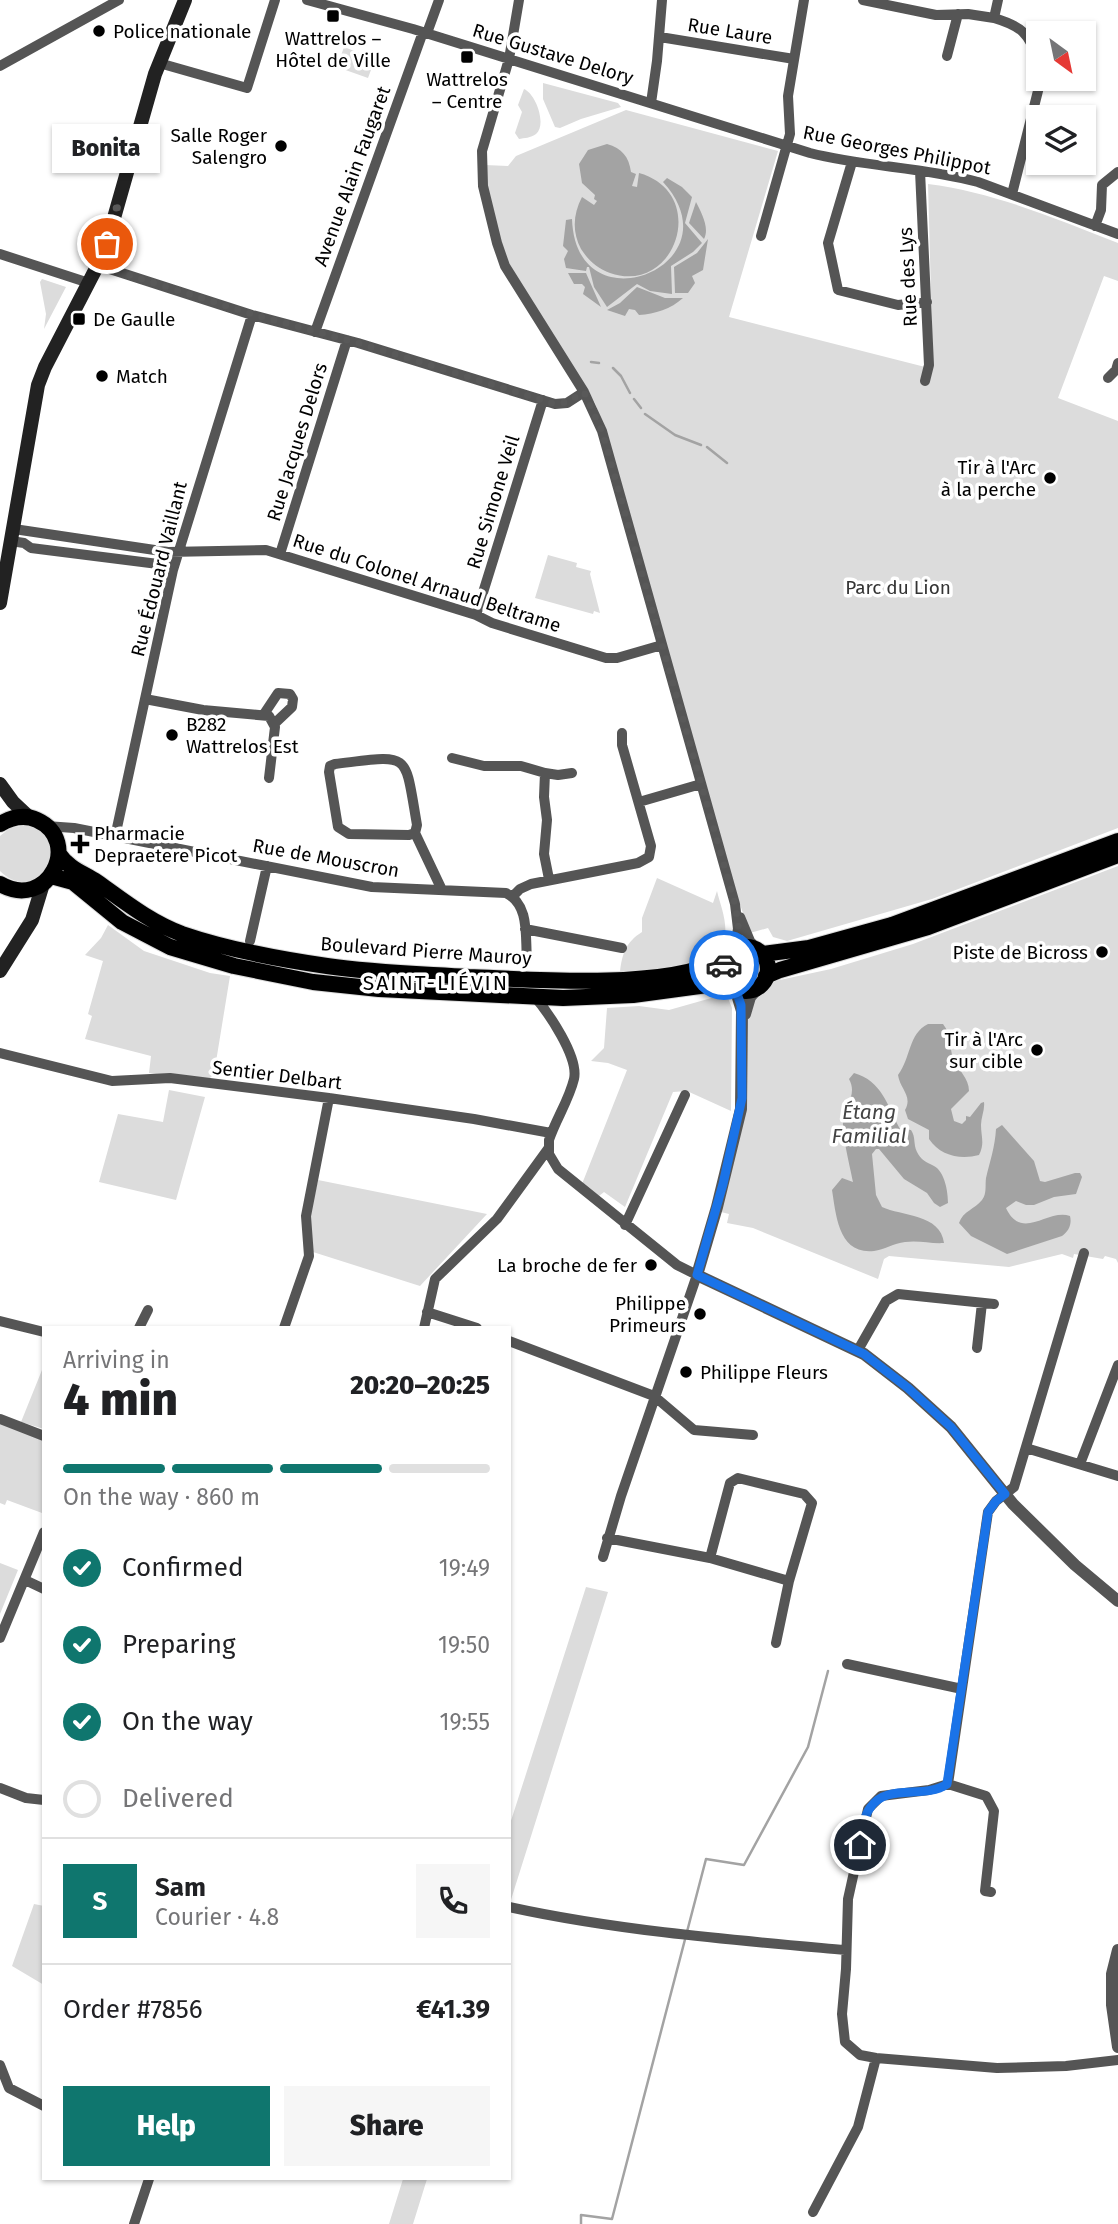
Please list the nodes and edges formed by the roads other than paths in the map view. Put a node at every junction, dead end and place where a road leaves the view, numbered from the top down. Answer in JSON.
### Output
{"nodes":[{"id":1,"x":119,"y":0,"type":"edge"},
{"id":2,"x":185,"y":0,"type":"edge"},
{"id":3,"x":275,"y":0,"type":"edge"},
{"id":4,"x":307,"y":0,"type":"edge"},
{"id":5,"x":439,"y":0,"type":"edge"},
{"id":6,"x":519,"y":0,"type":"edge"},
{"id":7,"x":662,"y":0,"type":"edge"},
{"id":8,"x":804,"y":0,"type":"edge"},
{"id":9,"x":863,"y":0,"type":"edge"},
{"id":10,"x":998,"y":0,"type":"edge"},
{"id":11,"x":325,"y":2,"type":"edge"},
{"id":12,"x":958,"y":14,"type":"junction"},
{"id":13,"x":994,"y":18,"type":"junction"},
{"id":14,"x":425,"y":33,"type":"junction"},
{"id":15,"x":1026,"y":33,"type":"edge"},
{"id":16,"x":660,"y":37,"type":"junction"},
{"id":17,"x":947,"y":56,"type":"dead end"},
{"id":18,"x":509,"y":58,"type":"junction"},
{"id":19,"x":794,"y":59,"type":"junction"},
{"id":20,"x":159,"y":63,"type":"junction"},
{"id":21,"x":0,"y":66,"type":"edge"},
{"id":22,"x":1038,"y":91,"type":"edge"},
{"id":23,"x":651,"y":103,"type":"junction"},
{"id":24,"x":786,"y":145,"type":"junction"},
{"id":25,"x":852,"y":162,"type":"junction"},
{"id":26,"x":920,"y":171,"type":"junction"},
{"id":27,"x":1118,"y":172,"type":"edge"},
{"id":28,"x":1012,"y":194,"type":"junction"},
{"id":29,"x":1095,"y":226,"type":"junction"},
{"id":30,"x":1118,"y":234,"type":"edge"},
{"id":31,"x":761,"y":236,"type":"dead end"},
{"id":32,"x":0,"y":254,"type":"edge"},
{"id":33,"x":94,"y":264,"type":"junction"},
{"id":34,"x":85,"y":281,"type":"junction"},
{"id":35,"x":927,"y":302,"type":"junction"},
{"id":36,"x":252,"y":314,"type":"junction"},
{"id":37,"x":315,"y":332,"type":"junction"},
{"id":38,"x":347,"y":340,"type":"junction"},
{"id":39,"x":925,"y":381,"type":"dead end"},
{"id":40,"x":584,"y":392,"type":"junction"},
{"id":41,"x":543,"y":400,"type":"junction"},
{"id":42,"x":8,"y":536,"type":"edge"},
{"id":43,"x":105,"y":542,"type":"junction"},
{"id":44,"x":178,"y":552,"type":"junction"},
{"id":45,"x":280,"y":554,"type":"junction"},
{"id":46,"x":101,"y":557,"type":"junction"},
{"id":47,"x":173,"y":570,"type":"junction"},
{"id":48,"x":0,"y":603,"type":"edge"},
{"id":49,"x":476,"y":615,"type":"junction"},
{"id":50,"x":662,"y":645,"type":"junction"},
{"id":51,"x":145,"y":699,"type":"junction"},
{"id":52,"x":264,"y":714,"type":"junction"},
{"id":53,"x":274,"y":724,"type":"junction"},
{"id":54,"x":622,"y":733,"type":"dead end"},
{"id":55,"x":452,"y":758,"type":"dead end"},
{"id":56,"x":545,"y":773,"type":"junction"},
{"id":57,"x":572,"y":773,"type":"dead end"},
{"id":58,"x":269,"y":778,"type":"dead end"},
{"id":59,"x":0,"y":784,"type":"edge"},
{"id":60,"x":701,"y":784,"type":"junction"},
{"id":61,"x":639,"y":802,"type":"junction"},
{"id":62,"x":29,"y":817,"type":"junction"},
{"id":63,"x":1,"y":823,"type":"edge"},
{"id":64,"x":46,"y":826,"type":"junction"},
{"id":65,"x":89,"y":832,"type":"junction"},
{"id":66,"x":415,"y":833,"type":"junction"},
{"id":67,"x":115,"y":837,"type":"junction"},
{"id":68,"x":1118,"y":841,"type":"edge"},
{"id":69,"x":58,"y":851,"type":"junction"},
{"id":70,"x":1118,"y":855,"type":"edge"},
{"id":71,"x":267,"y":866,"type":"junction"},
{"id":72,"x":549,"y":879,"type":"junction"},
{"id":73,"x":47,"y":880,"type":"junction"},
{"id":74,"x":0,"y":884,"type":"edge"},
{"id":75,"x":19,"y":890,"type":"junction"},
{"id":76,"x":442,"y":890,"type":"junction"},
{"id":77,"x":513,"y":896,"type":"junction"},
{"id":78,"x":735,"y":904,"type":"junction"},
{"id":79,"x":525,"y":929,"type":"junction"},
{"id":80,"x":20,"y":940,"type":"junction"},
{"id":81,"x":250,"y":941,"type":"dead end"},
{"id":82,"x":622,"y":948,"type":"dead end"},
{"id":83,"x":732,"y":953,"type":"junction"},
{"id":84,"x":761,"y":953,"type":"junction"},
{"id":85,"x":505,"y":959,"type":"dead end"},
{"id":86,"x":0,"y":971,"type":"edge"},
{"id":87,"x":763,"y":982,"type":"junction"},
{"id":88,"x":733,"y":986,"type":"junction"},
{"id":89,"x":534,"y":996,"type":"junction"},
{"id":90,"x":563,"y":998,"type":"junction"},
{"id":91,"x":553,"y":1024,"type":"junction"},
{"id":92,"x":743,"y":1032,"type":"junction"},
{"id":93,"x":0,"y":1053,"type":"edge"},
{"id":94,"x":685,"y":1095,"type":"dead end"},
{"id":95,"x":329,"y":1098,"type":"junction"},
{"id":96,"x":551,"y":1133,"type":"junction"},
{"id":97,"x":548,"y":1149,"type":"junction"},
{"id":98,"x":625,"y":1225,"type":"junction"},
{"id":99,"x":1084,"y":1254,"type":"dead end"},
{"id":100,"x":697,"y":1275,"type":"junction"},
{"id":101,"x":982,"y":1303,"type":"junction"},
{"id":102,"x":994,"y":1304,"type":"dead end"},
{"id":103,"x":148,"y":1310,"type":"dead end"},
{"id":104,"x":427,"y":1312,"type":"junction"},
{"id":105,"x":0,"y":1321,"type":"edge"},
{"id":106,"x":140,"y":1326,"type":"edge"},
{"id":107,"x":285,"y":1326,"type":"edge"},
{"id":108,"x":424,"y":1326,"type":"edge"},
{"id":109,"x":471,"y":1326,"type":"edge"},
{"id":110,"x":42,"y":1332,"type":"edge"},
{"id":111,"x":511,"y":1342,"type":"edge"},
{"id":112,"x":976,"y":1348,"type":"dead end"},
{"id":113,"x":858,"y":1350,"type":"junction"},
{"id":114,"x":1118,"y":1365,"type":"edge"},
{"id":115,"x":654,"y":1396,"type":"junction"},
{"id":116,"x":0,"y":1419,"type":"edge"},
{"id":117,"x":42,"y":1435,"type":"edge"},
{"id":118,"x":753,"y":1435,"type":"dead end"},
{"id":119,"x":1026,"y":1448,"type":"junction"},
{"id":120,"x":1080,"y":1464,"type":"junction"},
{"id":121,"x":1118,"y":1476,"type":"edge"},
{"id":122,"x":1005,"y":1494,"type":"junction"},
{"id":123,"x":42,"y":1537,"type":"edge"},
{"id":124,"x":607,"y":1538,"type":"junction"},
{"id":125,"x":603,"y":1557,"type":"dead end"},
{"id":126,"x":710,"y":1558,"type":"junction"},
{"id":127,"x":25,"y":1580,"type":"junction"},
{"id":128,"x":789,"y":1581,"type":"junction"},
{"id":129,"x":42,"y":1588,"type":"edge"},
{"id":130,"x":1118,"y":1601,"type":"edge"},
{"id":131,"x":0,"y":1638,"type":"edge"},
{"id":132,"x":776,"y":1643,"type":"dead end"},
{"id":133,"x":847,"y":1664,"type":"dead end"},
{"id":134,"x":962,"y":1689,"type":"junction"},
{"id":135,"x":947,"y":1784,"type":"junction"},
{"id":136,"x":1,"y":1791,"type":"edge"},
{"id":137,"x":42,"y":1800,"type":"edge"},
{"id":138,"x":991,"y":1892,"type":"dead end"},
{"id":139,"x":511,"y":1907,"type":"edge"},
{"id":140,"x":845,"y":1950,"type":"junction"},
{"id":141,"x":1118,"y":1950,"type":"edge"},
{"id":142,"x":1118,"y":2047,"type":"edge"},
{"id":143,"x":876,"y":2058,"type":"junction"},
{"id":144,"x":1118,"y":2060,"type":"edge"},
{"id":145,"x":0,"y":2065,"type":"edge"},
{"id":146,"x":42,"y":2105,"type":"edge"},
{"id":147,"x":149,"y":2180,"type":"edge"},
{"id":148,"x":813,"y":2212,"type":"dead end"},
{"id":149,"x":134,"y":2224,"type":"edge"}],
"edges":[{"from":1,"to":21,"type":"street"},
{"from":2,"to":20,"type":"main road"},
{"from":3,"to":20,"type":"street"},
{"from":4,"to":11,"type":"street","name":"Rue Gustave Delory"},
{"from":5,"to":14,"type":"street","name":"Avenue Alain Faugaret"},
{"from":6,"to":18,"type":"street"},
{"from":7,"to":16,"type":"street"},
{"from":8,"to":19,"type":"street"},
{"from":9,"to":12,"type":"street"},
{"from":10,"to":13,"type":"street"},
{"from":11,"to":14,"type":"street","name":"Rue Gustave Delory"},
{"from":12,"to":13,"type":"street"},
{"from":12,"to":17,"type":"street"},
{"from":13,"to":15,"type":"street"},
{"from":14,"to":18,"type":"street","name":"Rue Gustave Delory"},
{"from":14,"to":37,"type":"street","name":"Avenue Alain Faugaret"},
{"from":16,"to":19,"type":"street","name":"Rue Laure"},
{"from":16,"to":23,"type":"street"},
{"from":18,"to":23,"type":"street","name":"Rue Gustave Delory"},
{"from":18,"to":40,"type":"street"},
{"from":19,"to":24,"type":"street"},
{"from":20,"to":33,"type":"main road"},
{"from":22,"to":28,"type":"street"},
{"from":23,"to":24,"type":"street","name":"Rue Gustave Delory"},
{"from":24,"to":25,"type":"street","name":"Rue Georges Philippot"},
{"from":24,"to":31,"type":"street"},
{"from":25,"to":26,"type":"street","name":"Rue Georges Philippot"},
{"from":25,"to":35,"type":"street"},
{"from":26,"to":28,"type":"street","name":"Rue Georges Philippot"},
{"from":26,"to":35,"type":"street","name":"Rue des Lys"},
{"from":27,"to":29,"type":"street"},
{"from":28,"to":29,"type":"street","name":"Rue Georges Philippot"},
{"from":29,"to":30,"type":"street","name":"Rue Georges Philippot"},
{"from":32,"to":34,"type":"street"},
{"from":33,"to":34,"type":"main road"},
{"from":33,"to":36,"type":"street"},
{"from":34,"to":42,"type":"main road"},
{"from":35,"to":39,"type":"street","name":"Rue des Lys"},
{"from":36,"to":37,"type":"street"},
{"from":36,"to":44,"type":"street","name":"Rue Édouard Vaillant"},
{"from":37,"to":38,"type":"street"},
{"from":38,"to":41,"type":"street"},
{"from":38,"to":45,"type":"street","name":"Rue Jacques Delors"},
{"from":40,"to":41,"type":"street"},
{"from":40,"to":50,"type":"street"},
{"from":41,"to":49,"type":"street","name":"Rue Simone Veil"},
{"from":42,"to":43,"type":"street","name":"Rue du Colonel Arnaud Beltrame"},
{"from":42,"to":46,"type":"street"},
{"from":42,"to":48,"type":"main road"},
{"from":43,"to":44,"type":"street","name":"Rue du Colonel Arnaud Beltrame"},
{"from":43,"to":46,"type":"street"},
{"from":44,"to":45,"type":"street","name":"Rue du Colonel Arnaud Beltrame"},
{"from":44,"to":47,"type":"street","name":"Rue Édouard Vaillant"},
{"from":45,"to":49,"type":"street","name":"Rue du Colonel Arnaud Beltrame"},
{"from":46,"to":47,"type":"street"},
{"from":47,"to":51,"type":"street","name":"Rue Édouard Vaillant"},
{"from":49,"to":50,"type":"street","name":"Rue du Colonel Arnaud Beltrame"},
{"from":50,"to":60,"type":"street"},
{"from":51,"to":52,"type":"street"},
{"from":51,"to":67,"type":"street","name":"Rue Édouard Vaillant"},
{"from":52,"to":53,"type":"street"},
{"from":52,"to":53,"type":"street"},
{"from":53,"to":58,"type":"street"},
{"from":54,"to":61,"type":"street"},
{"from":55,"to":56,"type":"street"},
{"from":56,"to":57,"type":"street"},
{"from":56,"to":72,"type":"street"},
{"from":59,"to":62,"type":"main road"},
{"from":59,"to":63,"type":"main road"},
{"from":60,"to":61,"type":"street"},
{"from":60,"to":78,"type":"street"},
{"from":61,"to":72,"type":"street"},
{"from":62,"to":63,"type":"main road"},
{"from":62,"to":64,"type":"main road"},
{"from":64,"to":65,"type":"street","name":"Rue de Mouscron"},
{"from":64,"to":69,"type":"main road","name":"Boulevard Pierre Mauroy"},
{"from":65,"to":67,"type":"street","name":"Rue de Mouscron"},
{"from":65,"to":69,"type":"street"},
{"from":66,"to":66,"type":"street"},
{"from":66,"to":76,"type":"street"},
{"from":67,"to":71,"type":"street","name":"Rue de Mouscron"},
{"from":68,"to":84,"type":"main road"},
{"from":69,"to":73,"type":"main road"},
{"from":69,"to":83,"type":"main road","name":"Boulevard Pierre Mauroy"},
{"from":70,"to":87,"type":"main road"},
{"from":71,"to":76,"type":"street","name":"Rue de Mouscron"},
{"from":71,"to":81,"type":"street"},
{"from":72,"to":77,"type":"street"},
{"from":73,"to":75,"type":"main road"},
{"from":73,"to":80,"type":"main road"},
{"from":73,"to":89,"type":"main road","name":"Boulevard Pierre Mauroy"},
{"from":74,"to":75,"type":"main road"},
{"from":75,"to":80,"type":"main road"},
{"from":76,"to":77,"type":"street","name":"Rue de Mouscron"},
{"from":77,"to":79,"type":"street"},
{"from":78,"to":83,"type":"street"},
{"from":78,"to":84,"type":"street"},
{"from":79,"to":82,"type":"street"},
{"from":79,"to":85,"type":"street"},
{"from":80,"to":86,"type":"main road"},
{"from":83,"to":84,"type":"main road"},
{"from":83,"to":88,"type":"main road"},
{"from":84,"to":87,"type":"main road"},
{"from":87,"to":88,"type":"main road"},
{"from":87,"to":92,"type":"street"},
{"from":88,"to":90,"type":"main road","name":"Boulevard Pierre Mauroy"},
{"from":88,"to":92,"type":"street"},
{"from":89,"to":90,"type":"main road","name":"Boulevard Pierre Mauroy"},
{"from":89,"to":91,"type":"street"},
{"from":90,"to":91,"type":"street"},
{"from":91,"to":96,"type":"street"},
{"from":92,"to":100,"type":"street"},
{"from":93,"to":95,"type":"street","name":"Sentier Delbart"},
{"from":94,"to":98,"type":"street"},
{"from":95,"to":96,"type":"street","name":"Sentier Delbart"},
{"from":95,"to":107,"type":"street"},
{"from":96,"to":97,"type":"street"},
{"from":97,"to":98,"type":"street"},
{"from":97,"to":104,"type":"street"},
{"from":98,"to":100,"type":"street"},
{"from":99,"to":119,"type":"street"},
{"from":100,"to":113,"type":"street"},
{"from":100,"to":115,"type":"street"},
{"from":101,"to":102,"type":"street"},
{"from":101,"to":112,"type":"street"},
{"from":101,"to":113,"type":"street"},
{"from":103,"to":106,"type":"street"},
{"from":104,"to":108,"type":"street"},
{"from":104,"to":109,"type":"street"},
{"from":105,"to":110,"type":"street"},
{"from":111,"to":115,"type":"street"},
{"from":113,"to":122,"type":"street"},
{"from":114,"to":120,"type":"street"},
{"from":115,"to":118,"type":"street"},
{"from":115,"to":124,"type":"street"},
{"from":116,"to":117,"type":"street"},
{"from":119,"to":120,"type":"street"},
{"from":119,"to":122,"type":"street"},
{"from":120,"to":121,"type":"street"},
{"from":122,"to":130,"type":"street"},
{"from":122,"to":134,"type":"street"},
{"from":123,"to":127,"type":"street"},
{"from":124,"to":125,"type":"street"},
{"from":124,"to":126,"type":"street"},
{"from":126,"to":128,"type":"street"},
{"from":126,"to":128,"type":"street"},
{"from":127,"to":129,"type":"street"},
{"from":127,"to":131,"type":"street"},
{"from":128,"to":132,"type":"street"},
{"from":133,"to":134,"type":"street"},
{"from":134,"to":135,"type":"street"},
{"from":135,"to":138,"type":"street"},
{"from":135,"to":140,"type":"street"},
{"from":136,"to":137,"type":"street"},
{"from":139,"to":140,"type":"street"},
{"from":140,"to":143,"type":"street"},
{"from":141,"to":142,"type":"street"},
{"from":143,"to":144,"type":"street"},
{"from":143,"to":148,"type":"street"},
{"from":145,"to":146,"type":"street"},
{"from":147,"to":149,"type":"street"}]}
